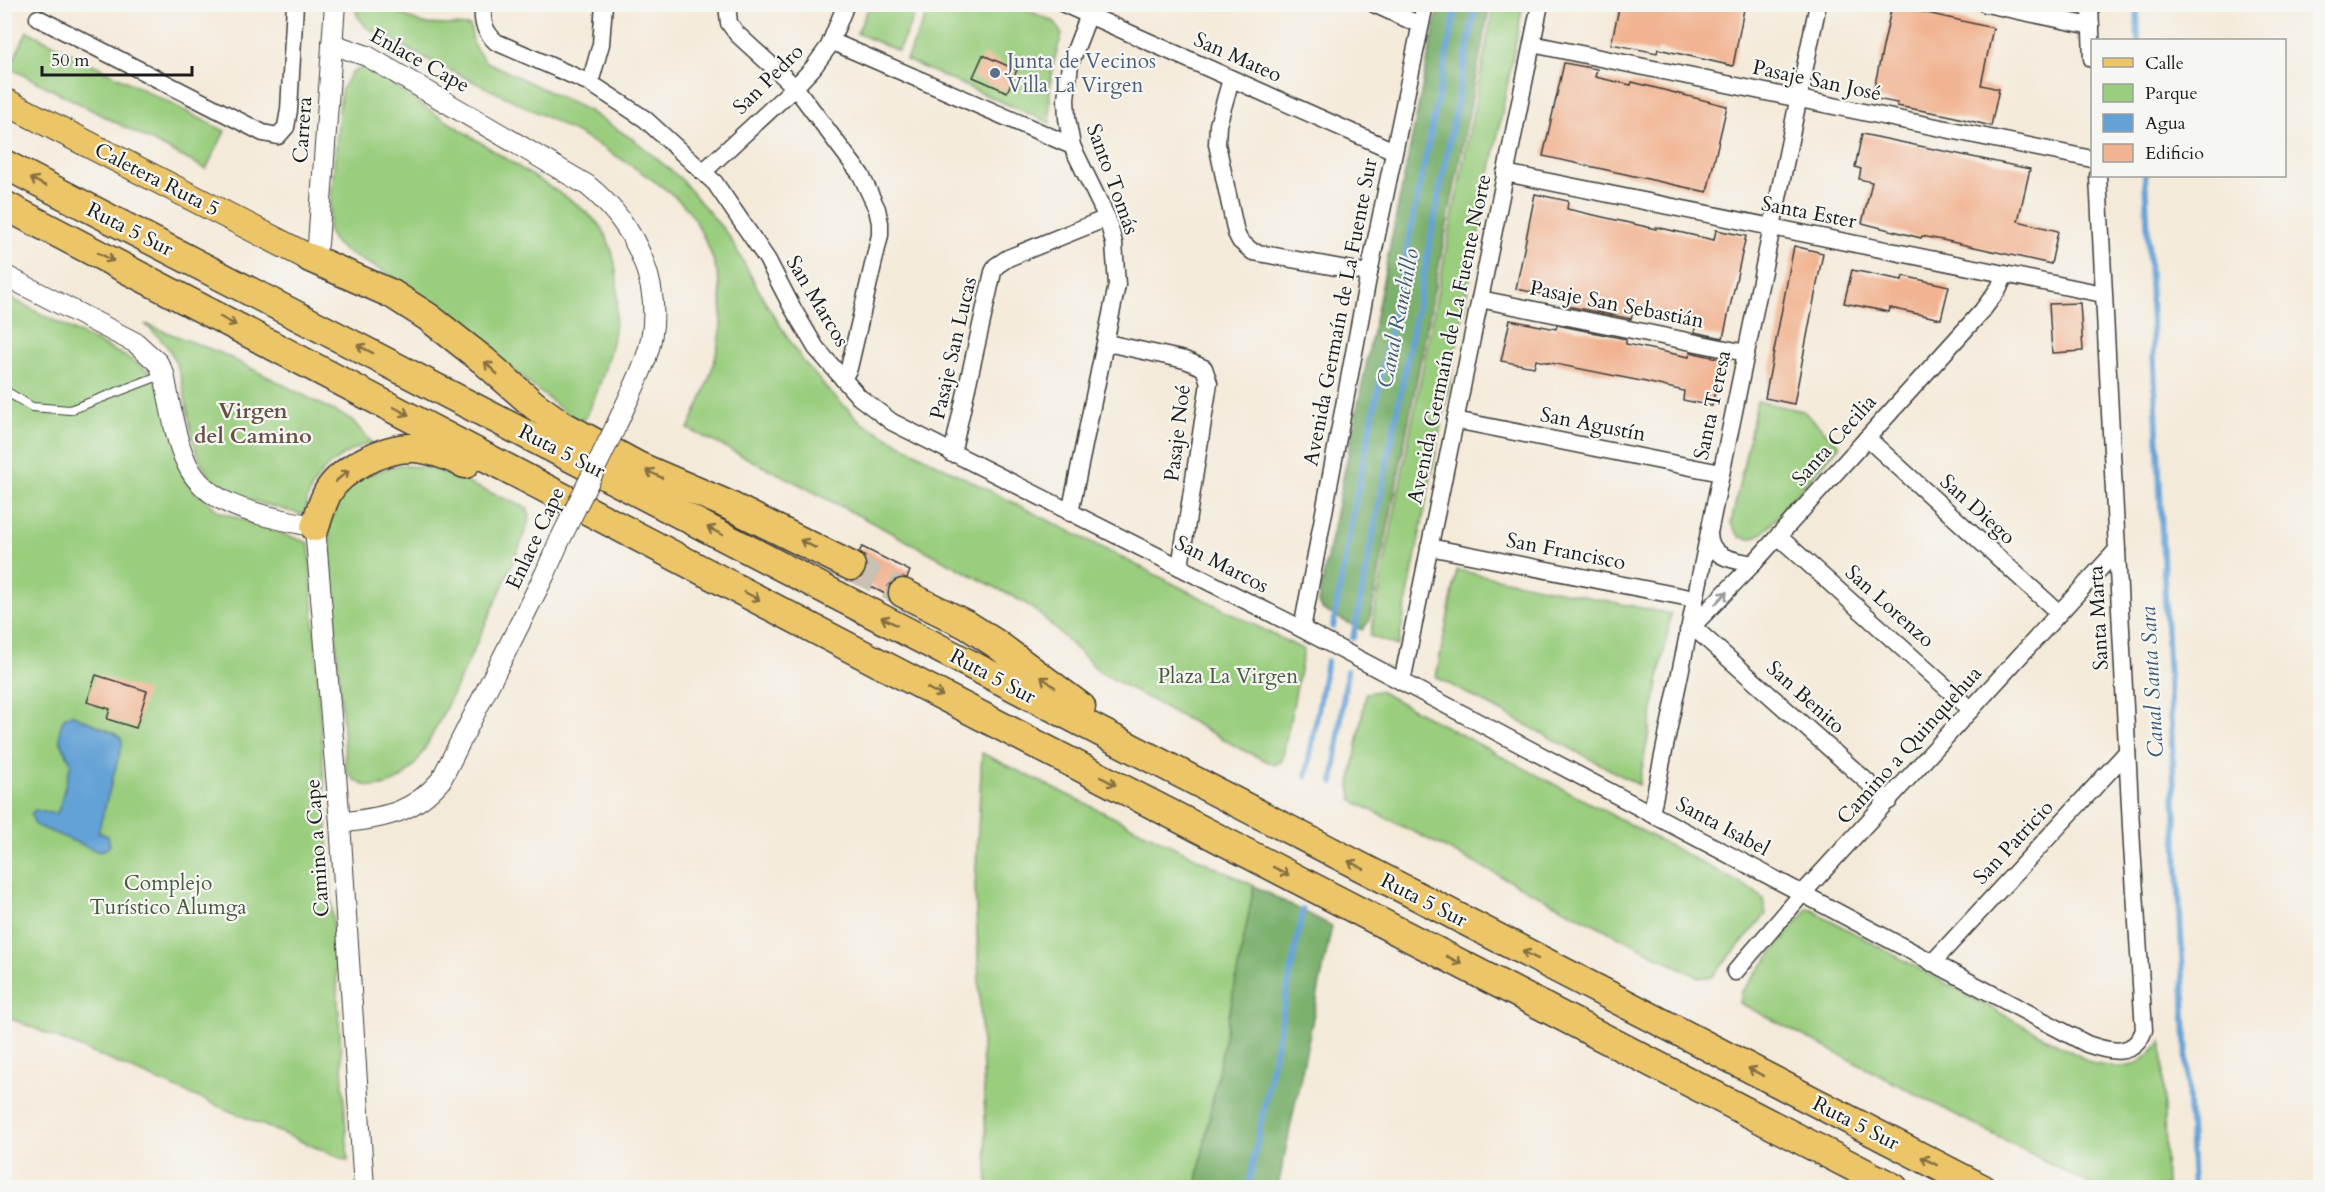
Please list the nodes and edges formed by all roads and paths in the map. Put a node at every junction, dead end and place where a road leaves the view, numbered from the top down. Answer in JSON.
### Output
{"nodes":[{"id":1,"x":295,"y":4,"type":"edge"},
{"id":2,"x":335,"y":4,"type":"edge"},
{"id":3,"x":483,"y":4,"type":"edge"},
{"id":4,"x":604,"y":4,"type":"edge"},
{"id":5,"x":727,"y":4,"type":"edge"},
{"id":6,"x":846,"y":4,"type":"edge"},
{"id":7,"x":1064,"y":4,"type":"edge"},
{"id":8,"x":1374,"y":4,"type":"edge"},
{"id":9,"x":1425,"y":4,"type":"edge"},
{"id":10,"x":1540,"y":4,"type":"edge"},
{"id":11,"x":1818,"y":4,"type":"edge"},
{"id":12,"x":1986,"y":4,"type":"edge"},
{"id":13,"x":2090,"y":4,"type":"edge"},
{"id":14,"x":1091,"y":10,"type":"edge"},
{"id":15,"x":38,"y":18,"type":"dead end"},
{"id":16,"x":1420,"y":25,"type":"junction"},
{"id":17,"x":2091,"y":26,"type":"junction"},
{"id":18,"x":2091,"y":39,"type":"edge"},
{"id":19,"x":831,"y":41,"type":"junction"},
{"id":20,"x":332,"y":44,"type":"junction"},
{"id":21,"x":1532,"y":44,"type":"junction"},
{"id":22,"x":1231,"y":79,"type":"junction"},
{"id":23,"x":590,"y":83,"type":"junction"},
{"id":24,"x":795,"y":87,"type":"junction"},
{"id":25,"x":1798,"y":99,"type":"junction"},
{"id":26,"x":4,"y":101,"type":"edge"},
{"id":27,"x":1072,"y":146,"type":"junction"},
{"id":28,"x":1394,"y":151,"type":"junction"},
{"id":29,"x":2091,"y":159,"type":"edge"},
{"id":30,"x":4,"y":165,"type":"edge"},
{"id":31,"x":703,"y":172,"type":"junction"},
{"id":32,"x":1505,"y":173,"type":"junction"},
{"id":33,"x":2098,"y":177,"type":"edge"},
{"id":34,"x":4,"y":205,"type":"edge"},
{"id":35,"x":1107,"y":218,"type":"junction"},
{"id":36,"x":1772,"y":227,"type":"junction"},
{"id":37,"x":310,"y":258,"type":"junction"},
{"id":38,"x":1369,"y":273,"type":"junction"},
{"id":39,"x":2005,"y":274,"type":"junction"},
{"id":40,"x":4,"y":275,"type":"edge"},
{"id":41,"x":2103,"y":294,"type":"junction"},
{"id":42,"x":1480,"y":300,"type":"junction"},
{"id":43,"x":1107,"y":343,"type":"junction"},
{"id":44,"x":1746,"y":353,"type":"junction"},
{"id":45,"x":164,"y":374,"type":"junction"},
{"id":46,"x":843,"y":379,"type":"junction"},
{"id":47,"x":4,"y":390,"type":"edge"},
{"id":48,"x":1455,"y":420,"type":"junction"},
{"id":49,"x":1867,"y":438,"type":"junction"},
{"id":50,"x":952,"y":454,"type":"junction"},
{"id":51,"x":1721,"y":473,"type":"junction"},
{"id":52,"x":1070,"y":513,"type":"junction"},
{"id":53,"x":315,"y":527,"type":"junction"},
{"id":54,"x":626,"y":530,"type":"junction"},
{"id":55,"x":1709,"y":533,"type":"junction"},
{"id":56,"x":1778,"y":536,"type":"junction"},
{"id":57,"x":1429,"y":547,"type":"junction"},
{"id":58,"x":2117,"y":550,"type":"junction"},
{"id":59,"x":1753,"y":564,"type":"junction"},
{"id":60,"x":851,"y":566,"type":"tunnel mouth"},
{"id":61,"x":1180,"y":567,"type":"junction"},
{"id":62,"x":903,"y":593,"type":"tunnel mouth"},
{"id":63,"x":1695,"y":599,"type":"junction"},
{"id":64,"x":2059,"y":613,"type":"junction"},
{"id":65,"x":1302,"y":629,"type":"junction"},
{"id":66,"x":1691,"y":629,"type":"junction"},
{"id":67,"x":1402,"y":682,"type":"junction"},
{"id":68,"x":1971,"y":710,"type":"junction"},
{"id":69,"x":2127,"y":752,"type":"junction"},
{"id":70,"x":1163,"y":766,"type":"junction"},
{"id":71,"x":1889,"y":801,"type":"junction"},
{"id":72,"x":1651,"y":814,"type":"junction"},
{"id":73,"x":340,"y":823,"type":"junction"},
{"id":74,"x":1802,"y":894,"type":"junction"},
{"id":75,"x":1932,"y":963,"type":"junction"},
{"id":76,"x":1735,"y":972,"type":"dead end"},
{"id":77,"x":2126,"y":1050,"type":"joint"},
{"id":78,"x":364,"y":1188,"type":"edge"},
{"id":79,"x":1894,"y":1188,"type":"edge"},
{"id":80,"x":1981,"y":1188,"type":"edge"}],
"edges":[{"from":1,"to":15,"type":"street"},
{"from":2,"to":20,"type":"street","name":"Carrera"},
{"from":3,"to":23,"type":"street","name":"San Marcos"},
{"from":4,"to":23,"type":"street"},
{"from":5,"to":24,"type":"street"},
{"from":6,"to":19,"type":"street","name":"San Pedro"},
{"from":7,"to":14,"type":"street","name":"San Mateo"},
{"from":8,"to":16,"type":"street"},
{"from":9,"to":16,"type":"street","name":"Avenida Germaín de La Fuente Sur"},
{"from":10,"to":21,"type":"street","name":"Avenida Germaín de La Fuente Norte"},
{"from":11,"to":25,"type":"street","name":"Santa Teresa"},
{"from":12,"to":17,"type":"street"},
{"from":13,"to":17,"type":"street"},
{"from":14,"to":22,"type":"street","name":"San Mateo"},
{"from":14,"to":27,"type":"street","name":"Santo Tomás"},
{"from":16,"to":28,"type":"street","name":"Avenida Germaín de La Fuente Sur"},
{"from":17,"to":18,"type":"street"},
{"from":19,"to":24,"type":"street","name":"San Pedro"},
{"from":19,"to":27,"type":"street"},
{"from":20,"to":37,"type":"street","name":"Carrera"},
{"from":20,"to":73,"type":"street","name":"Enlace Cape","bridge":true},
{"from":21,"to":25,"type":"street","name":"Pasaje San José"},
{"from":21,"to":32,"type":"street","name":"Avenida Germaín de La Fuente Norte"},
{"from":22,"to":28,"type":"street","name":"San Mateo"},
{"from":22,"to":38,"type":"street"},
{"from":23,"to":31,"type":"street","name":"San Marcos"},
{"from":24,"to":31,"type":"street","name":"San Pedro"},
{"from":24,"to":46,"type":"street"},
{"from":25,"to":29,"type":"street","name":"Pasaje San José"},
{"from":25,"to":36,"type":"street","name":"Santa Teresa"},
{"from":26,"to":37,"type":"main road","name":"Caletera Ruta 5"},
{"from":27,"to":35,"type":"street","name":"Santo Tomás"},
{"from":28,"to":38,"type":"street","name":"Avenida Germaín de La Fuente Sur"},
{"from":70,"to":30,"type":"highway","name":"Ruta 5 Sur","one_way":true},
{"from":31,"to":46,"type":"street","name":"San Marcos"},
{"from":32,"to":36,"type":"street","name":"Santa Ester"},
{"from":32,"to":42,"type":"street","name":"Avenida Germaín de La Fuente Norte"},
{"from":33,"to":41,"type":"street","name":"Santa Marta"},
{"from":34,"to":54,"type":"highway","name":"Ruta 5 Sur","one_way":true},
{"from":35,"to":43,"type":"street","name":"Santo Tomás"},
{"from":35,"to":50,"type":"street","name":"Pasaje San Lucas"},
{"from":36,"to":39,"type":"street","name":"Santa Ester"},
{"from":36,"to":44,"type":"street","name":"Santa Teresa"},
{"from":60,"to":37,"type":"highway","one_way":true},
{"from":38,"to":65,"type":"street","name":"Avenida Germaín de La Fuente Sur"},
{"from":39,"to":41,"type":"street","name":"Santa Ester"},
{"from":39,"to":49,"type":"street","name":"Santa Cecilia"},
{"from":40,"to":45,"type":"street"},
{"from":41,"to":58,"type":"street","name":"Santa Marta"},
{"from":42,"to":44,"type":"street","name":"Pasaje San Sebastián"},
{"from":42,"to":48,"type":"street","name":"Avenida Germaín de La Fuente Norte"},
{"from":43,"to":52,"type":"street","name":"Santo Tomás"},
{"from":43,"to":61,"type":"street","name":"Pasaje Noé"},
{"from":44,"to":51,"type":"street","name":"Santa Teresa"},
{"from":45,"to":47,"type":"lane"},
{"from":45,"to":53,"type":"street"},
{"from":46,"to":50,"type":"street","name":"San Marcos"},
{"from":48,"to":51,"type":"street","name":"San Agustín"},
{"from":48,"to":57,"type":"street","name":"Avenida Germaín de La Fuente Norte"},
{"from":49,"to":56,"type":"street","name":"Santa Cecilia"},
{"from":49,"to":64,"type":"street","name":"San Diego"},
{"from":50,"to":52,"type":"street","name":"San Marcos"},
{"from":51,"to":55,"type":"street","name":"Santa Teresa"},
{"from":52,"to":61,"type":"street","name":"San Marcos"},
{"from":53,"to":54,"type":"highway","one_way":true},
{"from":53,"to":73,"type":"street","name":"Camino a Cape"},
{"from":54,"to":79,"type":"highway","name":"Ruta 5 Sur","one_way":true},
{"from":55,"to":59,"type":"street"},
{"from":55,"to":63,"type":"street","name":"Santa Teresa"},
{"from":56,"to":59,"type":"street","name":"Santa Cecilia"},
{"from":56,"to":68,"type":"street","name":"San Lorenzo"},
{"from":57,"to":63,"type":"street","name":"San Francisco"},
{"from":57,"to":67,"type":"street","name":"Avenida Germaín de La Fuente Norte"},
{"from":58,"to":64,"type":"street","name":"Camino a Quinquehua"},
{"from":58,"to":69,"type":"street","name":"Santa Marta"},
{"from":66,"to":59,"type":"street","name":"Santa Cecilia","one_way":true},
{"from":61,"to":65,"type":"street","name":"San Marcos"},
{"from":70,"to":62,"type":"highway","one_way":true},
{"from":63,"to":66,"type":"street","name":"Santa Teresa"},
{"from":64,"to":68,"type":"street","name":"Camino a Quinquehua"},
{"from":65,"to":67,"type":"street","name":"Santa Isabel"},
{"from":66,"to":71,"type":"street","name":"San Benito"},
{"from":66,"to":72,"type":"street","name":"Santa Teresa"},
{"from":67,"to":72,"type":"street","name":"Santa Isabel"},
{"from":68,"to":71,"type":"street","name":"Camino a Quinquehua"},
{"from":69,"to":75,"type":"street","name":"San Patricio"},
{"from":69,"to":77,"type":"street","name":"Santa Marta"},
{"from":80,"to":70,"type":"highway","name":"Ruta 5 Sur","one_way":true},
{"from":71,"to":74,"type":"street","name":"Camino a Quinquehua"},
{"from":72,"to":74,"type":"street","name":"Santa Isabel"},
{"from":73,"to":78,"type":"street","name":"Camino a Cape"},
{"from":74,"to":75,"type":"street","name":"Santa Isabel"},
{"from":74,"to":76,"type":"street","name":"Camino a Quinquehua"},
{"from":75,"to":77,"type":"street","name":"Santa Isabel"}]}
